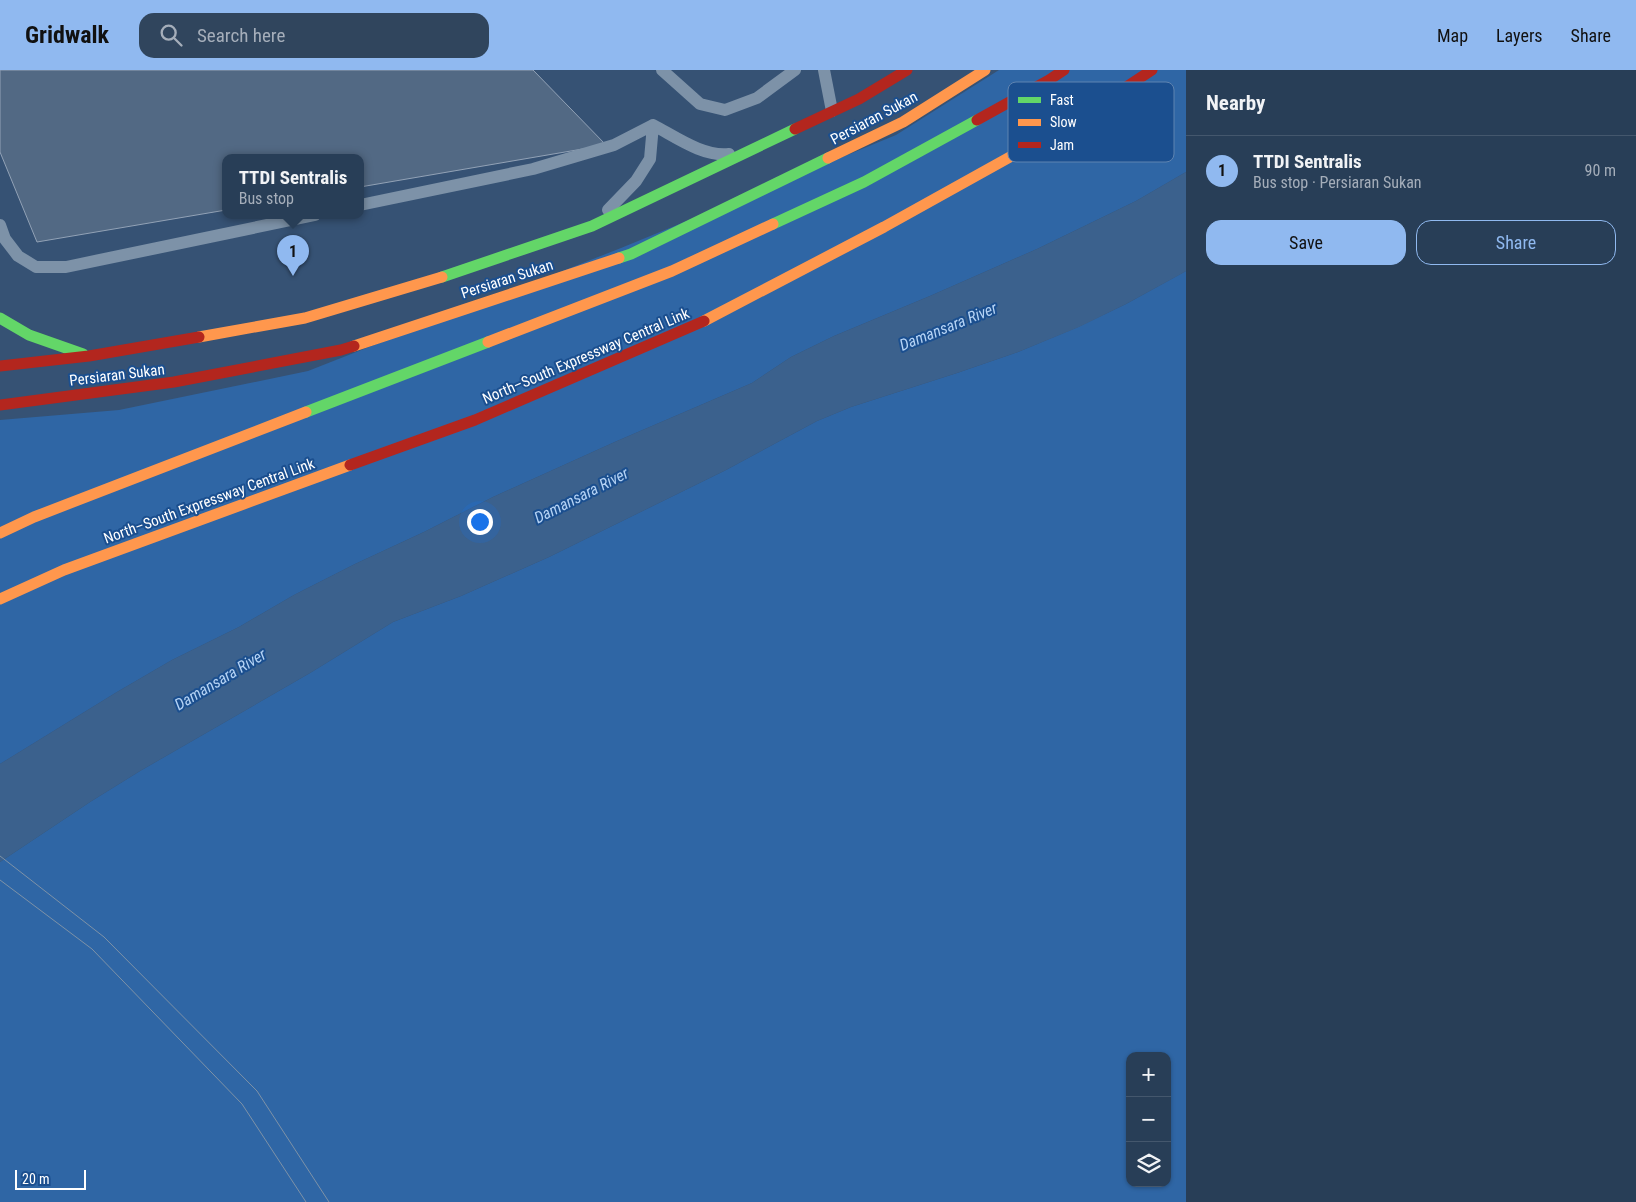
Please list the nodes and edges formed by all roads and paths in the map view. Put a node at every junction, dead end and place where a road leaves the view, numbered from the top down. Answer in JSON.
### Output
{"nodes":[{"id":1,"x":662,"y":70,"type":"edge"},
{"id":2,"x":794,"y":70,"type":"edge"},
{"id":3,"x":824,"y":70,"type":"edge"},
{"id":4,"x":907,"y":70,"type":"edge"},
{"id":5,"x":985,"y":70,"type":"edge"},
{"id":6,"x":1064,"y":70,"type":"edge"},
{"id":7,"x":1152,"y":70,"type":"edge"},
{"id":8,"x":1045,"y":82,"type":"edge"},
{"id":9,"x":1134,"y":82,"type":"edge"},
{"id":10,"x":1008,"y":103,"type":"edge"},
{"id":11,"x":832,"y":111,"type":"junction"},
{"id":12,"x":653,"y":125,"type":"junction"},
{"id":13,"x":749,"y":151,"type":"junction"},
{"id":14,"x":1008,"y":159,"type":"edge"},
{"id":15,"x":364,"y":204,"type":"edge"},
{"id":16,"x":296,"y":219,"type":"edge"},
{"id":17,"x":0,"y":225,"type":"edge"},
{"id":18,"x":592,"y":226,"type":"junction"},
{"id":19,"x":0,"y":318,"type":"edge"},
{"id":20,"x":89,"y":356,"type":"junction"},
{"id":21,"x":0,"y":366,"type":"edge"},
{"id":22,"x":0,"y":405,"type":"edge"},
{"id":23,"x":0,"y":533,"type":"edge"},
{"id":24,"x":0,"y":599,"type":"edge"}],
"edges":[{"from":1,"to":2,"type":"lane"},
{"from":3,"to":11,"type":"lane"},
{"from":4,"to":11,"type":"main road","name":"Persiaran Sukan"},
{"from":5,"to":22,"type":"main road","name":"Persiaran Sukan"},
{"from":6,"to":8,"type":"main road"},
{"from":7,"to":9,"type":"main road","name":"North–South Expressway Central Link"},
{"from":10,"to":23,"type":"main road"},
{"from":11,"to":13,"type":"main road","name":"Persiaran Sukan"},
{"from":12,"to":13,"type":"lane"},
{"from":12,"to":15,"type":"lane"},
{"from":12,"to":18,"type":"lane"},
{"from":13,"to":18,"type":"main road","name":"Persiaran Sukan"},
{"from":14,"to":24,"type":"main road","name":"North–South Expressway Central Link"},
{"from":16,"to":17,"type":"lane"},
{"from":18,"to":20,"type":"main road","name":"Persiaran Sukan"},
{"from":19,"to":20,"type":"main road"},
{"from":20,"to":21,"type":"main road","name":"Persiaran Sukan"}]}
